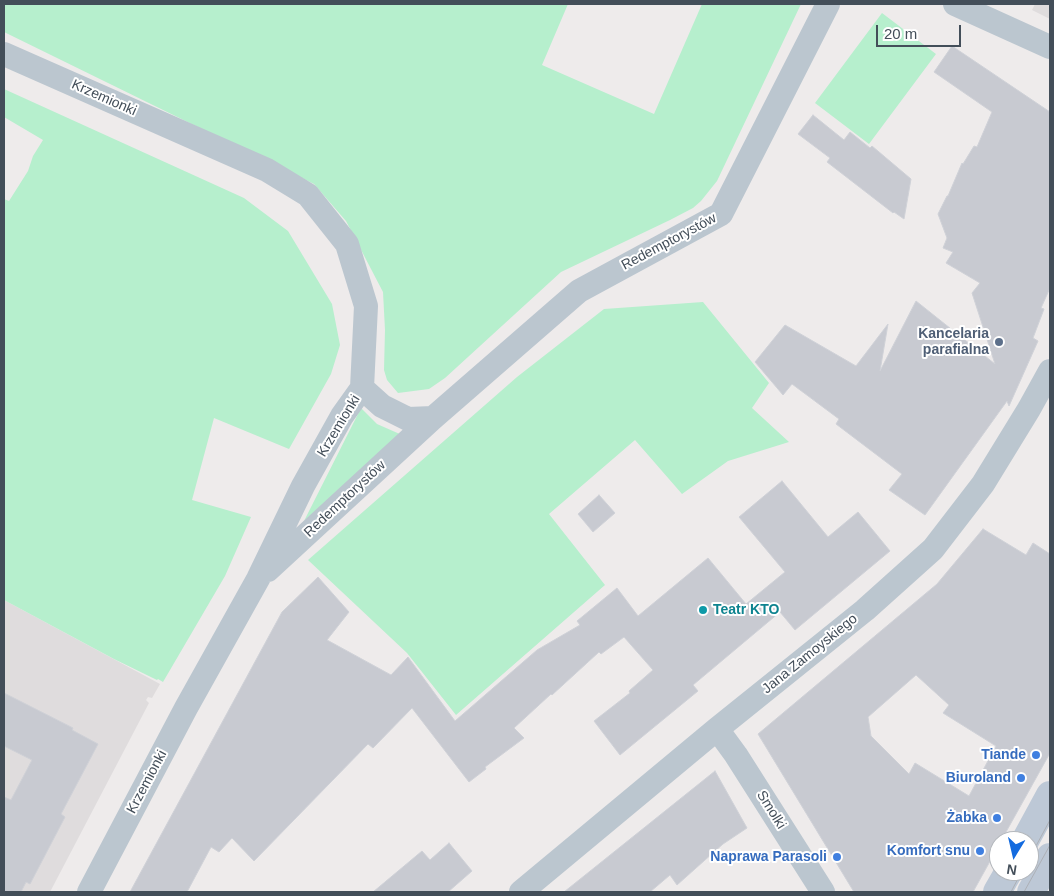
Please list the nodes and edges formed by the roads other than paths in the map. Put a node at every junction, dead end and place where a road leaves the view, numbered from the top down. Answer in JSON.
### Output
{"nodes":[{"id":1,"x":828,"y":4,"type":"edge"},
{"id":2,"x":955,"y":4,"type":"edge"},
{"id":3,"x":1050,"y":47,"type":"edge"},
{"id":4,"x":4,"y":54,"type":"edge"},
{"id":5,"x":1050,"y":371,"type":"edge"},
{"id":6,"x":362,"y":388,"type":"junction"},
{"id":7,"x":433,"y":418,"type":"junction"},
{"id":8,"x":258,"y":579,"type":"junction"},
{"id":9,"x":717,"y":729,"type":"junction"},
{"id":10,"x":1050,"y":795,"type":"edge"},
{"id":11,"x":1030,"y":831,"type":"edge"},
{"id":12,"x":1050,"y":857,"type":"edge"},
{"id":13,"x":1003,"y":881,"type":"edge"},
{"id":14,"x":89,"y":892,"type":"edge"},
{"id":15,"x":521,"y":892,"type":"edge"},
{"id":16,"x":823,"y":892,"type":"edge"},
{"id":17,"x":997,"y":892,"type":"edge"},
{"id":18,"x":1031,"y":892,"type":"edge"}],
"edges":[{"from":1,"to":7,"type":"street","name":"Redemptorystów"},
{"from":2,"to":3,"type":"street"},
{"from":4,"to":6,"type":"street","name":"Krzemionki"},
{"from":5,"to":9,"type":"street","name":"Jana Zamoyskiego"},
{"from":6,"to":7,"type":"street"},
{"from":6,"to":8,"type":"street","name":"Krzemionki"},
{"from":7,"to":8,"type":"street","name":"Redemptorystów"},
{"from":8,"to":14,"type":"street","name":"Krzemionki"},
{"from":9,"to":15,"type":"street","name":"Jana Zamoyskiego"},
{"from":9,"to":16,"type":"street","name":"Smolki"},
{"from":10,"to":11,"type":"street"},
{"from":12,"to":18,"type":"street"},
{"from":13,"to":17,"type":"street"}]}
